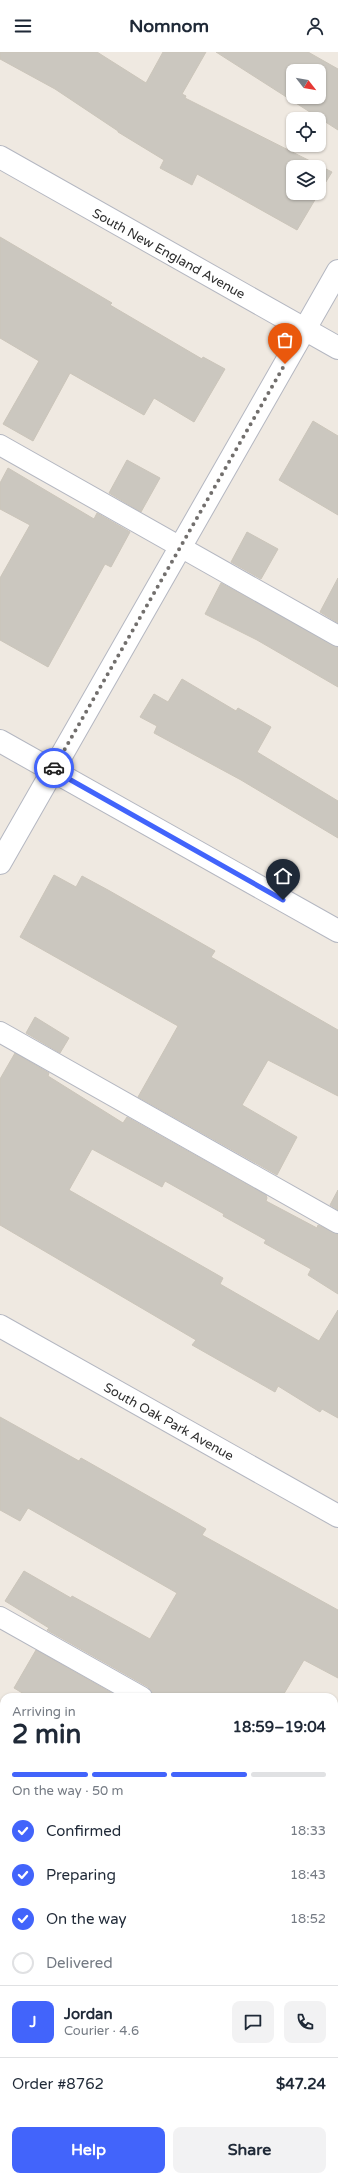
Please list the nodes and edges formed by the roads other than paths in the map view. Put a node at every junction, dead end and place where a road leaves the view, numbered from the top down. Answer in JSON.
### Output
{"nodes":[{"id":1,"x":0,"y":157,"type":"edge"},
{"id":2,"x":338,"y":271,"type":"edge"},
{"id":3,"x":305,"y":329,"type":"junction"},
{"id":4,"x":338,"y":348,"type":"edge"},
{"id":5,"x":0,"y":445,"type":"edge"},
{"id":6,"x":180,"y":547,"type":"junction"},
{"id":7,"x":338,"y":636,"type":"edge"},
{"id":8,"x":0,"y":741,"type":"edge"},
{"id":9,"x":53,"y":770,"type":"junction"},
{"id":10,"x":0,"y":863,"type":"edge"},
{"id":11,"x":338,"y":931,"type":"edge"},
{"id":12,"x":0,"y":1032,"type":"edge"},
{"id":13,"x":338,"y":1223,"type":"edge"},
{"id":14,"x":0,"y":1326,"type":"edge"},
{"id":15,"x":338,"y":1516,"type":"edge"},
{"id":16,"x":0,"y":1617,"type":"edge"},
{"id":17,"x":135,"y":1693,"type":"edge"}],
"edges":[{"from":1,"to":3,"type":"street","name":"South New England Avenue"},
{"from":2,"to":3,"type":"street"},
{"from":3,"to":4,"type":"street","name":"South New England Avenue"},
{"from":3,"to":6,"type":"street"},
{"from":5,"to":6,"type":"lane"},
{"from":6,"to":7,"type":"lane"},
{"from":6,"to":9,"type":"street"},
{"from":8,"to":9,"type":"street"},
{"from":9,"to":10,"type":"street"},
{"from":9,"to":11,"type":"street"},
{"from":12,"to":13,"type":"lane"},
{"from":14,"to":15,"type":"street","name":"South Oak Park Avenue"},
{"from":16,"to":17,"type":"lane"}]}
